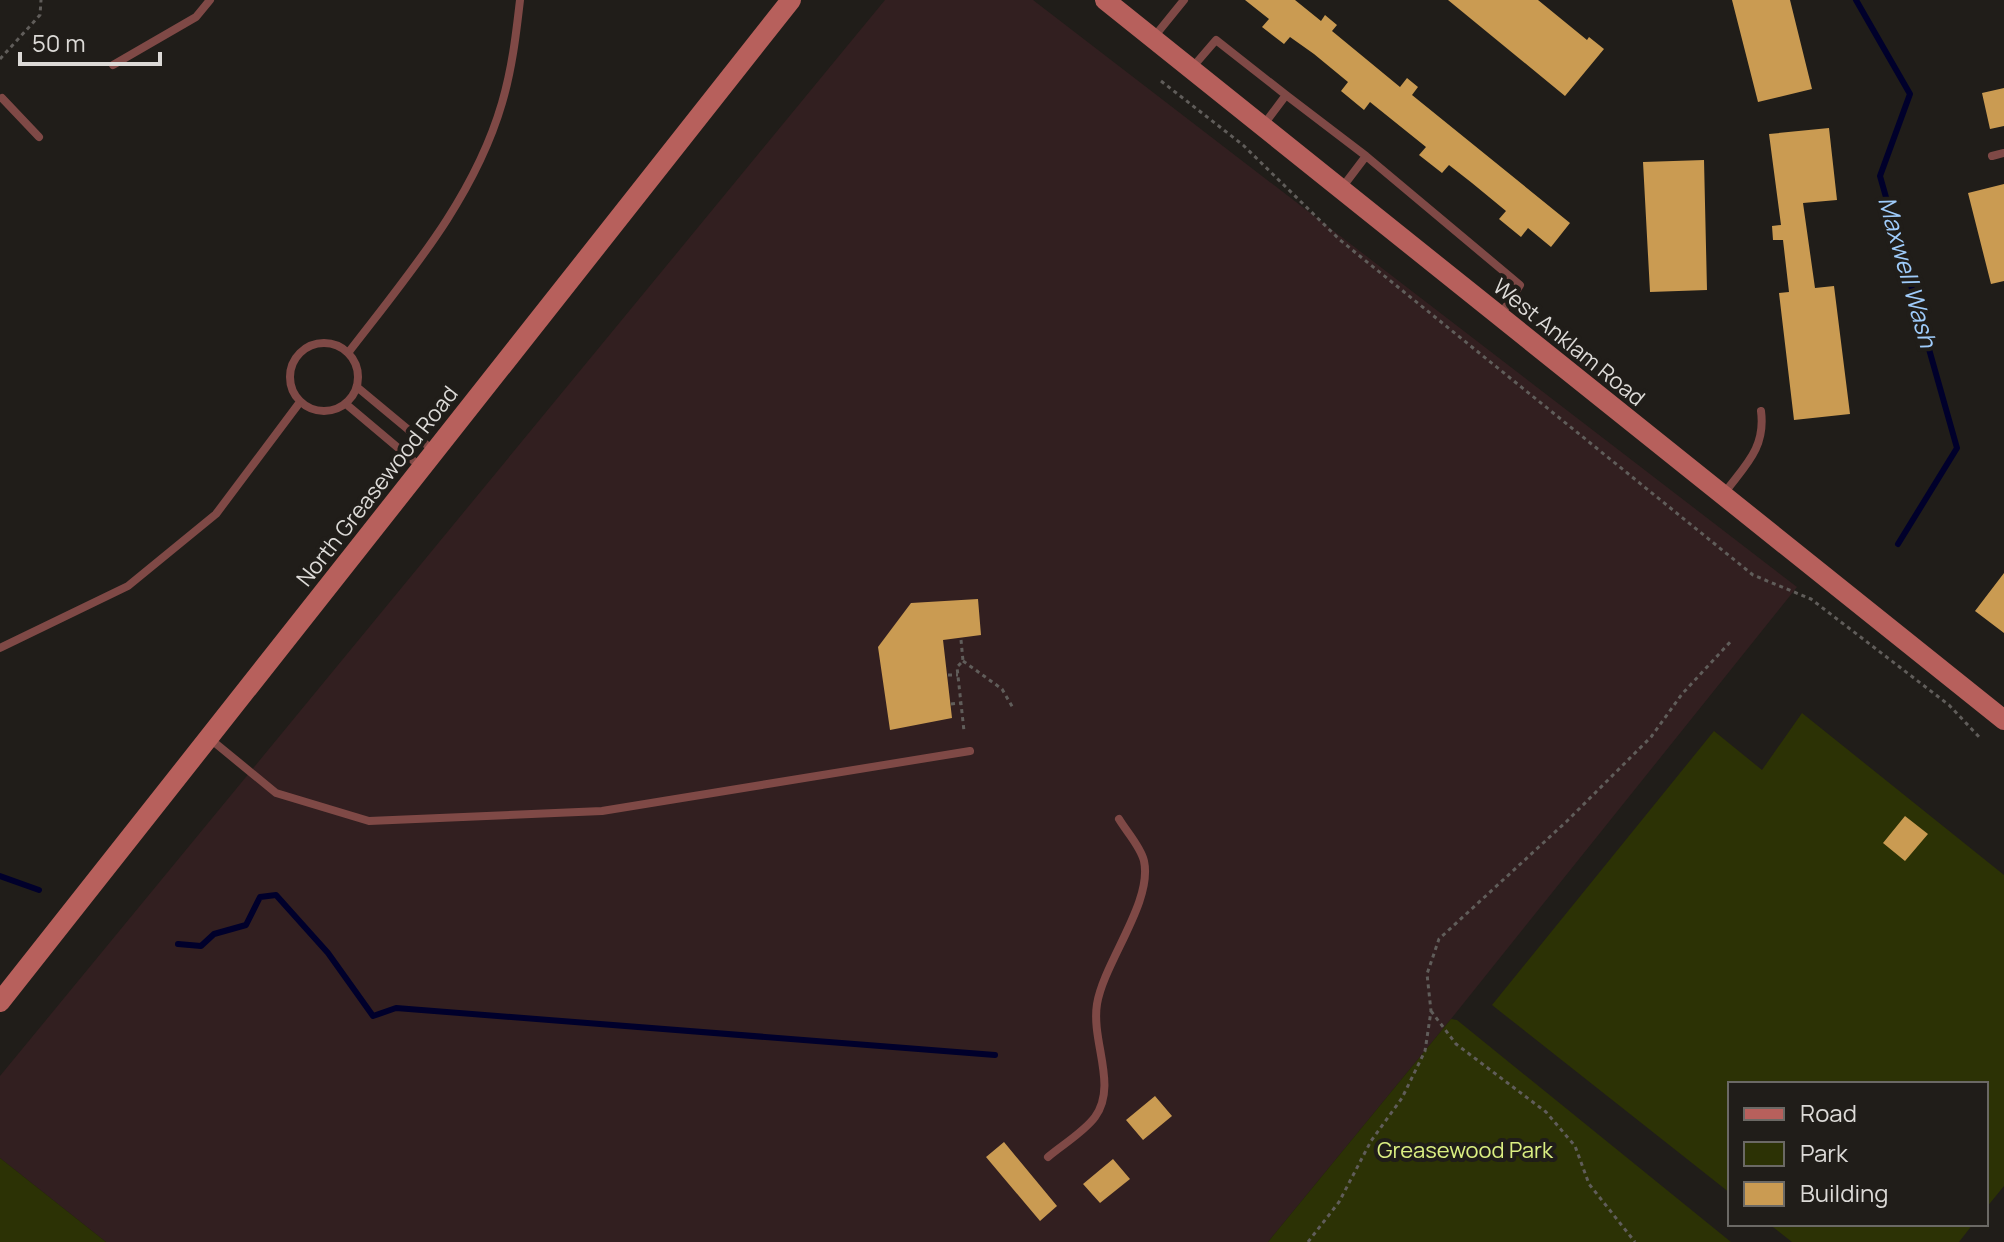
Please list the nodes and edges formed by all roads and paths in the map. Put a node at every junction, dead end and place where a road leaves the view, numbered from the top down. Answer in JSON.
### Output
{"nodes":[{"id":1,"x":41,"y":0,"type":"edge"},
{"id":2,"x":210,"y":0,"type":"edge"},
{"id":3,"x":520,"y":0,"type":"edge"},
{"id":4,"x":791,"y":0,"type":"edge"},
{"id":5,"x":1105,"y":0,"type":"edge"},
{"id":6,"x":1184,"y":0,"type":"edge"},
{"id":7,"x":1153,"y":39,"type":"junction"},
{"id":8,"x":0,"y":59,"type":"edge"},
{"id":9,"x":113,"y":65,"type":"dead end"},
{"id":10,"x":1191,"y":69,"type":"junction"},
{"id":11,"x":1161,"y":81,"type":"dead end"},
{"id":12,"x":1286,"y":95,"type":"junction"},
{"id":13,"x":2,"y":98,"type":"dead end"},
{"id":14,"x":1262,"y":127,"type":"junction"},
{"id":15,"x":39,"y":137,"type":"dead end"},
{"id":16,"x":2004,"y":153,"type":"edge"},
{"id":17,"x":1366,"y":156,"type":"junction"},
{"id":18,"x":1992,"y":156,"type":"dead end"},
{"id":19,"x":1341,"y":189,"type":"junction"},
{"id":20,"x":1500,"y":317,"type":"junction"},
{"id":21,"x":348,"y":353,"type":"junction"},
{"id":22,"x":357,"y":387,"type":"junction"},
{"id":23,"x":300,"y":402,"type":"junction"},
{"id":24,"x":346,"y":404,"type":"junction"},
{"id":25,"x":1761,"y":411,"type":"dead end"},
{"id":26,"x":428,"y":460,"type":"junction"},
{"id":27,"x":1722,"y":496,"type":"junction"},
{"id":28,"x":961,"y":640,"type":"dead end"},
{"id":29,"x":1732,"y":640,"type":"dead end"},
{"id":30,"x":0,"y":648,"type":"edge"},
{"id":31,"x":963,"y":661,"type":"junction"},
{"id":32,"x":948,"y":675,"type":"dead end"},
{"id":33,"x":958,"y":675,"type":"junction"},
{"id":34,"x":961,"y":703,"type":"junction"},
{"id":35,"x":951,"y":704,"type":"dead end"},
{"id":36,"x":1013,"y":708,"type":"dead end"},
{"id":37,"x":2001,"y":712,"type":"edge"},
{"id":38,"x":964,"y":731,"type":"dead end"},
{"id":39,"x":209,"y":738,"type":"junction"},
{"id":40,"x":1981,"y":739,"type":"dead end"},
{"id":41,"x":970,"y":751,"type":"dead end"},
{"id":42,"x":1119,"y":819,"type":"dead end"},
{"id":43,"x":0,"y":1002,"type":"edge"},
{"id":44,"x":1431,"y":1011,"type":"junction"},
{"id":45,"x":1048,"y":1157,"type":"dead end"},
{"id":46,"x":1308,"y":1242,"type":"edge"},
{"id":47,"x":1635,"y":1242,"type":"edge"}],
"edges":[{"from":1,"to":8,"type":"path"},
{"from":2,"to":9,"type":"lane"},
{"from":3,"to":21,"type":"lane"},
{"from":4,"to":26,"type":"main road","name":"North Greasewood Road"},
{"from":5,"to":7,"type":"main road","name":"West Anklam Road"},
{"from":6,"to":7,"type":"lane"},
{"from":7,"to":10,"type":"main road","name":"West Anklam Road"},
{"from":10,"to":12,"type":"lane"},
{"from":10,"to":14,"type":"main road","name":"West Anklam Road"},
{"from":11,"to":40,"type":"path"},
{"from":12,"to":14,"type":"lane"},
{"from":12,"to":17,"type":"lane"},
{"from":13,"to":15,"type":"lane"},
{"from":14,"to":19,"type":"main road","name":"West Anklam Road"},
{"from":16,"to":18,"type":"lane"},
{"from":17,"to":19,"type":"lane"},
{"from":17,"to":20,"type":"lane"},
{"from":19,"to":20,"type":"main road","name":"West Anklam Road"},
{"from":20,"to":27,"type":"main road","name":"West Anklam Road"},
{"from":21,"to":22,"type":"lane"},
{"from":21,"to":23,"type":"lane"},
{"from":22,"to":24,"type":"lane"},
{"from":22,"to":26,"type":"lane"},
{"from":23,"to":24,"type":"lane"},
{"from":23,"to":30,"type":"lane"},
{"from":24,"to":26,"type":"lane"},
{"from":25,"to":27,"type":"lane"},
{"from":26,"to":39,"type":"main road","name":"North Greasewood Road"},
{"from":27,"to":37,"type":"main road","name":"West Anklam Road"},
{"from":28,"to":31,"type":"path"},
{"from":29,"to":44,"type":"path"},
{"from":31,"to":33,"type":"path"},
{"from":31,"to":36,"type":"path"},
{"from":32,"to":33,"type":"path"},
{"from":33,"to":34,"type":"path"},
{"from":34,"to":35,"type":"path"},
{"from":34,"to":38,"type":"path"},
{"from":39,"to":41,"type":"lane"},
{"from":39,"to":43,"type":"main road","name":"North Greasewood Road"},
{"from":42,"to":45,"type":"lane"},
{"from":44,"to":46,"type":"path"},
{"from":44,"to":47,"type":"path"}]}
